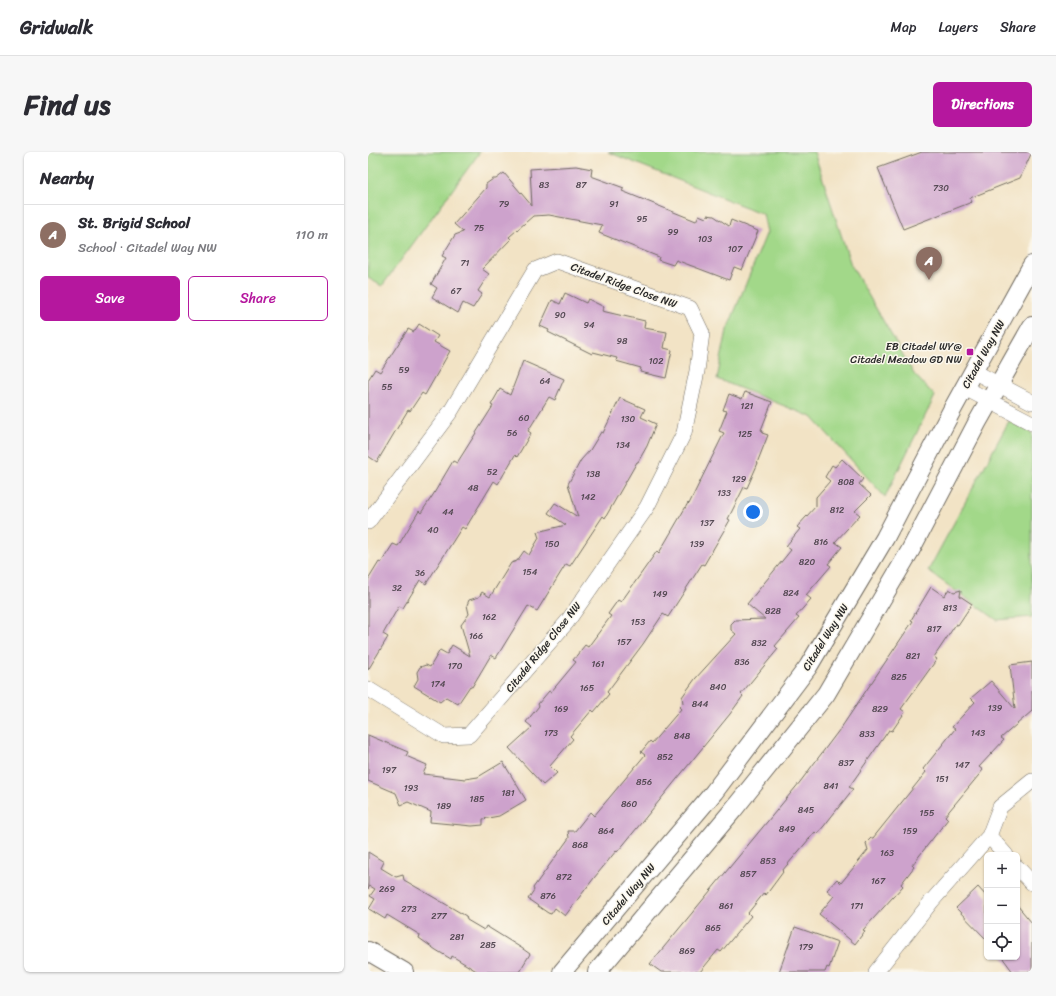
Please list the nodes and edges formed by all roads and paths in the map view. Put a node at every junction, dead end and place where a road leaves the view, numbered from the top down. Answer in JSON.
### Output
{"nodes":[{"id":1,"x":1032,"y":265,"type":"edge"},
{"id":2,"x":1032,"y":326,"type":"edge"},
{"id":3,"x":973,"y":371,"type":"junction"},
{"id":4,"x":999,"y":384,"type":"junction"},
{"id":5,"x":964,"y":388,"type":"junction"},
{"id":6,"x":989,"y":401,"type":"junction"},
{"id":7,"x":1032,"y":402,"type":"edge"},
{"id":8,"x":1032,"y":423,"type":"edge"},
{"id":9,"x":368,"y":522,"type":"edge"},
{"id":10,"x":885,"y":538,"type":"junction"},
{"id":11,"x":910,"y":551,"type":"junction"},
{"id":12,"x":368,"y":689,"type":"edge"},
{"id":13,"x":1032,"y":781,"type":"edge"},
{"id":14,"x":714,"y":792,"type":"junction"},
{"id":15,"x":733,"y":810,"type":"junction"},
{"id":16,"x":989,"y":836,"type":"junction"},
{"id":17,"x":1003,"y":852,"type":"edge"},
{"id":18,"x":1020,"y":870,"type":"edge"},
{"id":19,"x":1032,"y":883,"type":"edge"},
{"id":20,"x":368,"y":951,"type":"edge"},
{"id":21,"x":404,"y":972,"type":"edge"},
{"id":22,"x":562,"y":972,"type":"edge"},
{"id":23,"x":597,"y":972,"type":"edge"},
{"id":24,"x":876,"y":972,"type":"edge"}],
"edges":[{"from":1,"to":3,"type":"street","name":"Citadel Way NW"},
{"from":2,"to":4,"type":"street"},
{"from":3,"to":4,"type":"street"},
{"from":3,"to":5,"type":"street","name":"Citadel Way NW"},
{"from":4,"to":6,"type":"street"},
{"from":4,"to":7,"type":"street"},
{"from":5,"to":6,"type":"street"},
{"from":5,"to":10,"type":"street","name":"Citadel Way NW"},
{"from":6,"to":8,"type":"street"},
{"from":6,"to":11,"type":"street"},
{"from":9,"to":12,"type":"street","name":"Citadel Ridge Close NW"},
{"from":10,"to":11,"type":"street"},
{"from":10,"to":14,"type":"street","name":"Citadel Way NW"},
{"from":11,"to":15,"type":"street"},
{"from":13,"to":16,"type":"street"},
{"from":14,"to":15,"type":"street"},
{"from":14,"to":22,"type":"street","name":"Citadel Way NW"},
{"from":15,"to":23,"type":"street"},
{"from":16,"to":17,"type":"street"},
{"from":16,"to":24,"type":"street"},
{"from":18,"to":19,"type":"street"},
{"from":20,"to":21,"type":"street"}]}
